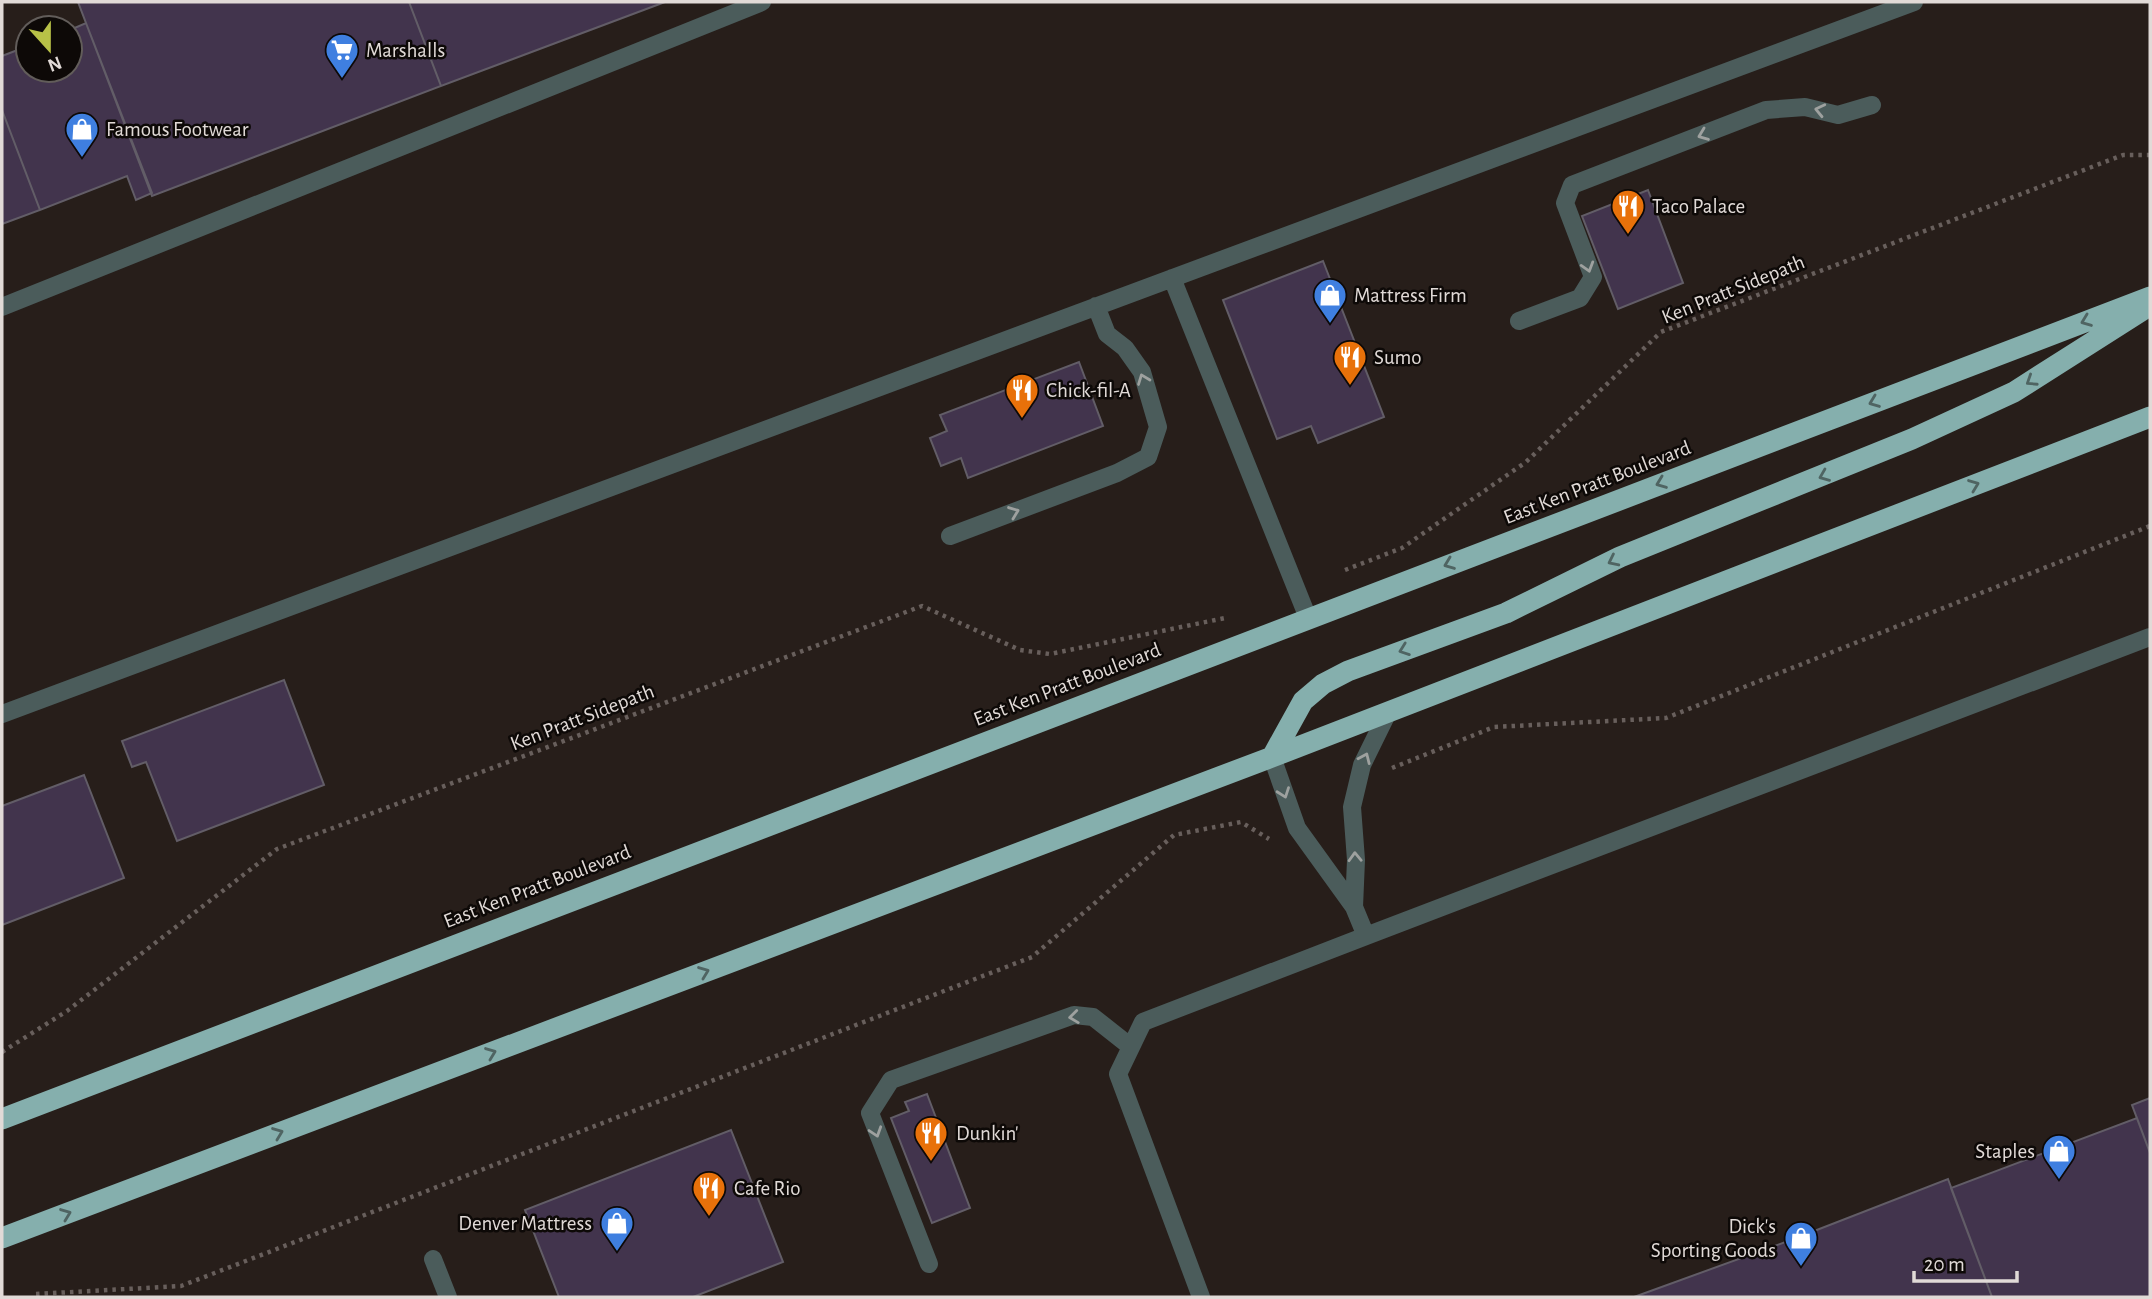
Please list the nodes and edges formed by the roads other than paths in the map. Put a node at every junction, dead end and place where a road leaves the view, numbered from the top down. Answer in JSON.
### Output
{"nodes":[{"id":1,"x":762,"y":2,"type":"edge"},
{"id":2,"x":1914,"y":2,"type":"edge"},
{"id":3,"x":1871,"y":105,"type":"dead end"},
{"id":4,"x":1172,"y":278,"type":"junction"},
{"id":5,"x":2150,"y":297,"type":"edge"},
{"id":6,"x":2150,"y":305,"type":"edge"},
{"id":7,"x":1096,"y":306,"type":"junction"},
{"id":8,"x":2,"y":307,"type":"edge"},
{"id":9,"x":1519,"y":321,"type":"dead end"},
{"id":10,"x":2150,"y":417,"type":"edge"},
{"id":11,"x":950,"y":536,"type":"dead end"},
{"id":12,"x":1308,"y":618,"type":"junction"},
{"id":13,"x":2150,"y":637,"type":"edge"},
{"id":14,"x":1388,"y":712,"type":"junction"},
{"id":15,"x":2,"y":714,"type":"edge"},
{"id":16,"x":1272,"y":757,"type":"junction"},
{"id":17,"x":1354,"y":907,"type":"junction"},
{"id":18,"x":1366,"y":936,"type":"junction"},
{"id":19,"x":1131,"y":1047,"type":"junction"},
{"id":20,"x":2,"y":1119,"type":"edge"},
{"id":21,"x":2,"y":1238,"type":"edge"},
{"id":22,"x":433,"y":1259,"type":"dead end"},
{"id":23,"x":929,"y":1264,"type":"dead end"},
{"id":24,"x":448,"y":1297,"type":"edge"},
{"id":25,"x":1201,"y":1297,"type":"edge"}],
"edges":[{"from":1,"to":8,"type":"lane"},
{"from":2,"to":4,"type":"lane"},
{"from":3,"to":9,"type":"lane","one_way":true},
{"from":4,"to":7,"type":"lane"},
{"from":4,"to":12,"type":"lane"},
{"from":5,"to":12,"type":"highway","name":"East Ken Pratt Boulevard","one_way":true},
{"from":6,"to":16,"type":"highway","one_way":true},
{"from":11,"to":7,"type":"lane","one_way":true},
{"from":7,"to":15,"type":"lane"},
{"from":14,"to":10,"type":"highway","one_way":true},
{"from":12,"to":20,"type":"highway","name":"East Ken Pratt Boulevard"},
{"from":13,"to":18,"type":"lane"},
{"from":14,"to":16,"type":"highway"},
{"from":17,"to":14,"type":"lane","one_way":true},
{"from":16,"to":17,"type":"lane","one_way":true},
{"from":21,"to":16,"type":"highway","one_way":true},
{"from":17,"to":18,"type":"lane"},
{"from":18,"to":19,"type":"lane"},
{"from":19,"to":23,"type":"lane","one_way":true},
{"from":19,"to":25,"type":"lane"},
{"from":22,"to":24,"type":"lane"}]}
